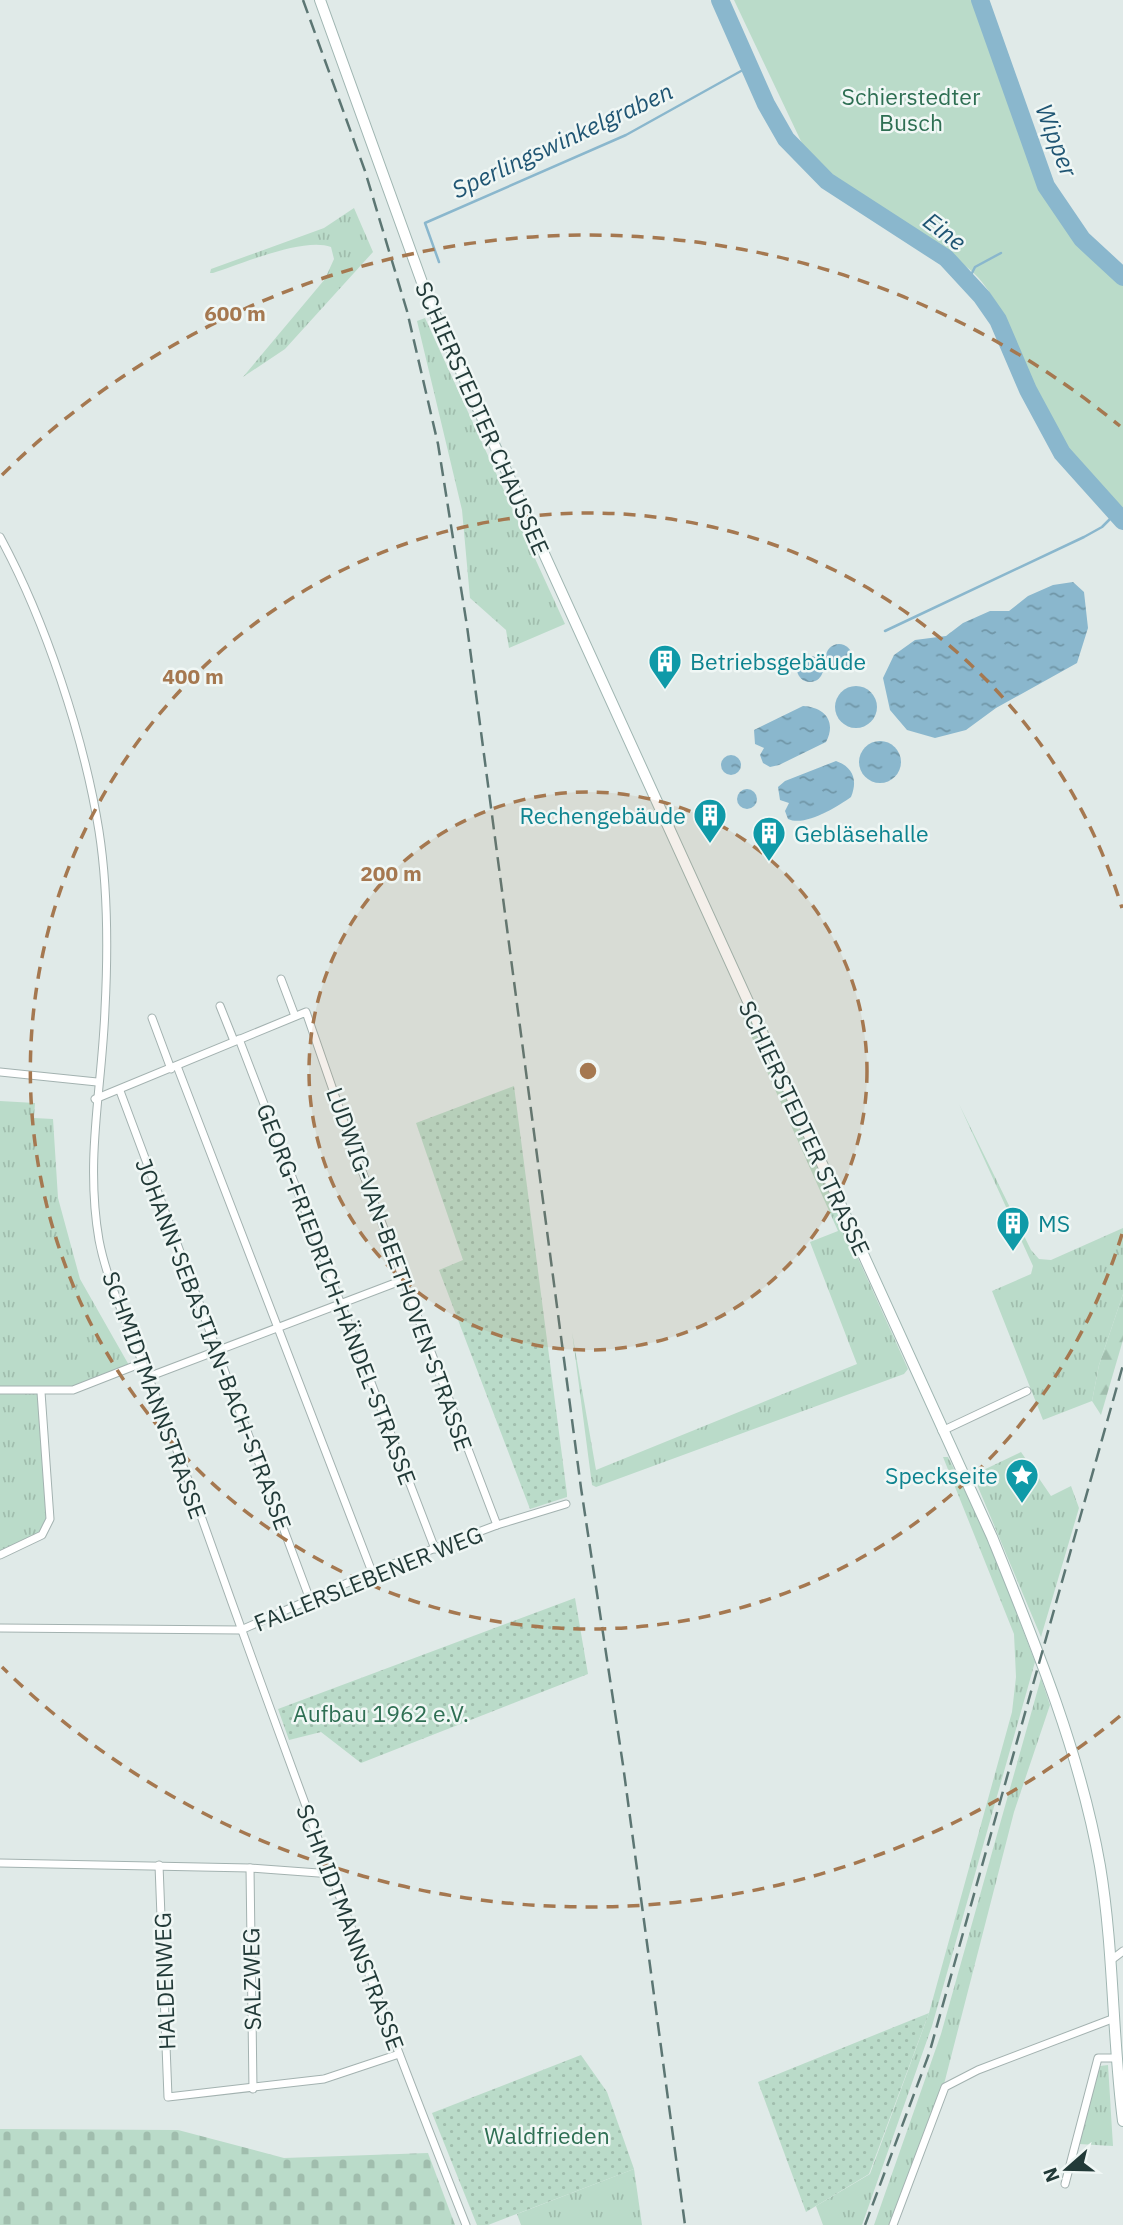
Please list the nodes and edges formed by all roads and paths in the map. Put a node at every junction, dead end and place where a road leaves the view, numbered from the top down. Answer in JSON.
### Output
{"nodes":[{"id":1,"x":320,"y":0,"type":"edge"},
{"id":2,"x":0,"y":537,"type":"edge"},
{"id":3,"x":667,"y":827,"type":"joint"},
{"id":4,"x":281,"y":979,"type":"dead end"},
{"id":5,"x":220,"y":1006,"type":"dead end"},
{"id":6,"x":295,"y":1016,"type":"junction"},
{"id":7,"x":152,"y":1018,"type":"dead end"},
{"id":8,"x":236,"y":1040,"type":"junction"},
{"id":9,"x":174,"y":1068,"type":"junction"},
{"id":10,"x":0,"y":1072,"type":"edge"},
{"id":11,"x":97,"y":1082,"type":"junction"},
{"id":12,"x":120,"y":1091,"type":"junction"},
{"id":13,"x":95,"y":1099,"type":"junction"},
{"id":14,"x":403,"y":1280,"type":"junction"},
{"id":15,"x":340,"y":1304,"type":"junction"},
{"id":16,"x":279,"y":1327,"type":"junction"},
{"id":17,"x":216,"y":1352,"type":"junction"},
{"id":18,"x":142,"y":1363,"type":"junction"},
{"id":19,"x":148,"y":1377,"type":"junction"},
{"id":20,"x":0,"y":1390,"type":"edge"},
{"id":21,"x":1027,"y":1391,"type":"dead end"},
{"id":22,"x":41,"y":1392,"type":"junction"},
{"id":23,"x":942,"y":1431,"type":"junction"},
{"id":24,"x":566,"y":1504,"type":"dead end"},
{"id":25,"x":497,"y":1525,"type":"junction"},
{"id":26,"x":435,"y":1549,"type":"junction"},
{"id":27,"x":0,"y":1555,"type":"edge"},
{"id":28,"x":372,"y":1572,"type":"junction"},
{"id":29,"x":309,"y":1597,"type":"junction"},
{"id":30,"x":0,"y":1628,"type":"edge"},
{"id":31,"x":241,"y":1630,"type":"junction"},
{"id":32,"x":0,"y":1863,"type":"edge"},
{"id":33,"x":159,"y":1865,"type":"junction"},
{"id":34,"x":250,"y":1868,"type":"junction"},
{"id":35,"x":332,"y":1874,"type":"junction"},
{"id":36,"x":1123,"y":1951,"type":"edge"},
{"id":37,"x":1110,"y":1961,"type":"junction"},
{"id":38,"x":1112,"y":2019,"type":"junction"},
{"id":39,"x":400,"y":2054,"type":"junction"},
{"id":40,"x":1115,"y":2058,"type":"junction"},
{"id":41,"x":253,"y":2089,"type":"junction"},
{"id":42,"x":1123,"y":2120,"type":"edge"},
{"id":43,"x":1065,"y":2184,"type":"dead end"},
{"id":44,"x":466,"y":2225,"type":"edge"},
{"id":45,"x":893,"y":2225,"type":"edge"}],
"edges":[{"from":1,"to":3,"type":"street","name":"SCHIERSTEDTER CHAUSSEE"},
{"from":2,"to":11,"type":"street","name":"SCHMIDTMANNSTRASSE"},
{"from":3,"to":23,"type":"street","name":"SCHIERSTEDTER STRASSE"},
{"from":4,"to":6,"type":"street"},
{"from":5,"to":8,"type":"street","name":"GEORG-FRIEDRICH-HÄNDEL-STRASSE"},
{"from":6,"to":8,"type":"street"},
{"from":6,"to":14,"type":"street","name":"LUDWIG-VAN-BEETHOVEN-STRASSE"},
{"from":7,"to":9,"type":"street"},
{"from":8,"to":9,"type":"street"},
{"from":8,"to":15,"type":"street","name":"GEORG-FRIEDRICH-HÄNDEL-STRASSE"},
{"from":9,"to":12,"type":"street"},
{"from":9,"to":16,"type":"street"},
{"from":10,"to":11,"type":"street"},
{"from":11,"to":13,"type":"street","name":"SCHMIDTMANNSTRASSE"},
{"from":12,"to":13,"type":"street"},
{"from":12,"to":17,"type":"street","name":"JOHANN-SEBASTIAN-BACH-STRASSE"},
{"from":13,"to":18,"type":"street","name":"SCHMIDTMANNSTRASSE"},
{"from":14,"to":15,"type":"street"},
{"from":14,"to":25,"type":"street","name":"LUDWIG-VAN-BEETHOVEN-STRASSE"},
{"from":15,"to":16,"type":"street"},
{"from":15,"to":26,"type":"street","name":"GEORG-FRIEDRICH-HÄNDEL-STRASSE"},
{"from":16,"to":17,"type":"street"},
{"from":16,"to":28,"type":"street"},
{"from":17,"to":19,"type":"street"},
{"from":17,"to":29,"type":"street","name":"JOHANN-SEBASTIAN-BACH-STRASSE"},
{"from":18,"to":19,"type":"street","name":"SCHMIDTMANNSTRASSE"},
{"from":18,"to":22,"type":"street"},
{"from":19,"to":31,"type":"street","name":"SCHMIDTMANNSTRASSE"},
{"from":20,"to":22,"type":"street"},
{"from":21,"to":23,"type":"street"},
{"from":22,"to":27,"type":"street"},
{"from":23,"to":37,"type":"street","name":"SCHIERSTEDTER STRASSE"},
{"from":24,"to":25,"type":"street","name":"FALLERSLEBENER WEG"},
{"from":25,"to":26,"type":"street","name":"FALLERSLEBENER WEG"},
{"from":26,"to":28,"type":"street","name":"FALLERSLEBENER WEG"},
{"from":28,"to":29,"type":"street","name":"FALLERSLEBENER WEG"},
{"from":29,"to":31,"type":"street","name":"FALLERSLEBENER WEG"},
{"from":30,"to":31,"type":"street","name":"FALLERSLEBENER WEG"},
{"from":31,"to":35,"type":"street","name":"SCHMIDTMANNSTRASSE"},
{"from":32,"to":33,"type":"street"},
{"from":33,"to":34,"type":"street"},
{"from":33,"to":41,"type":"street","name":"HALDENWEG"},
{"from":34,"to":35,"type":"street"},
{"from":34,"to":41,"type":"street","name":"SALZWEG"},
{"from":35,"to":39,"type":"street","name":"SCHMIDTMANNSTRASSE"},
{"from":36,"to":37,"type":"street"},
{"from":37,"to":38,"type":"street","name":"SCHIERSTEDTER STRASSE"},
{"from":38,"to":40,"type":"street","name":"SCHIERSTEDTER STRASSE"},
{"from":38,"to":45,"type":"street"},
{"from":39,"to":41,"type":"street"},
{"from":39,"to":44,"type":"street","name":"SCHMIDTMANNSTRASSE"},
{"from":40,"to":42,"type":"street","name":"SCHIERSTEDTER STRASSE"},
{"from":40,"to":43,"type":"street"}]}
